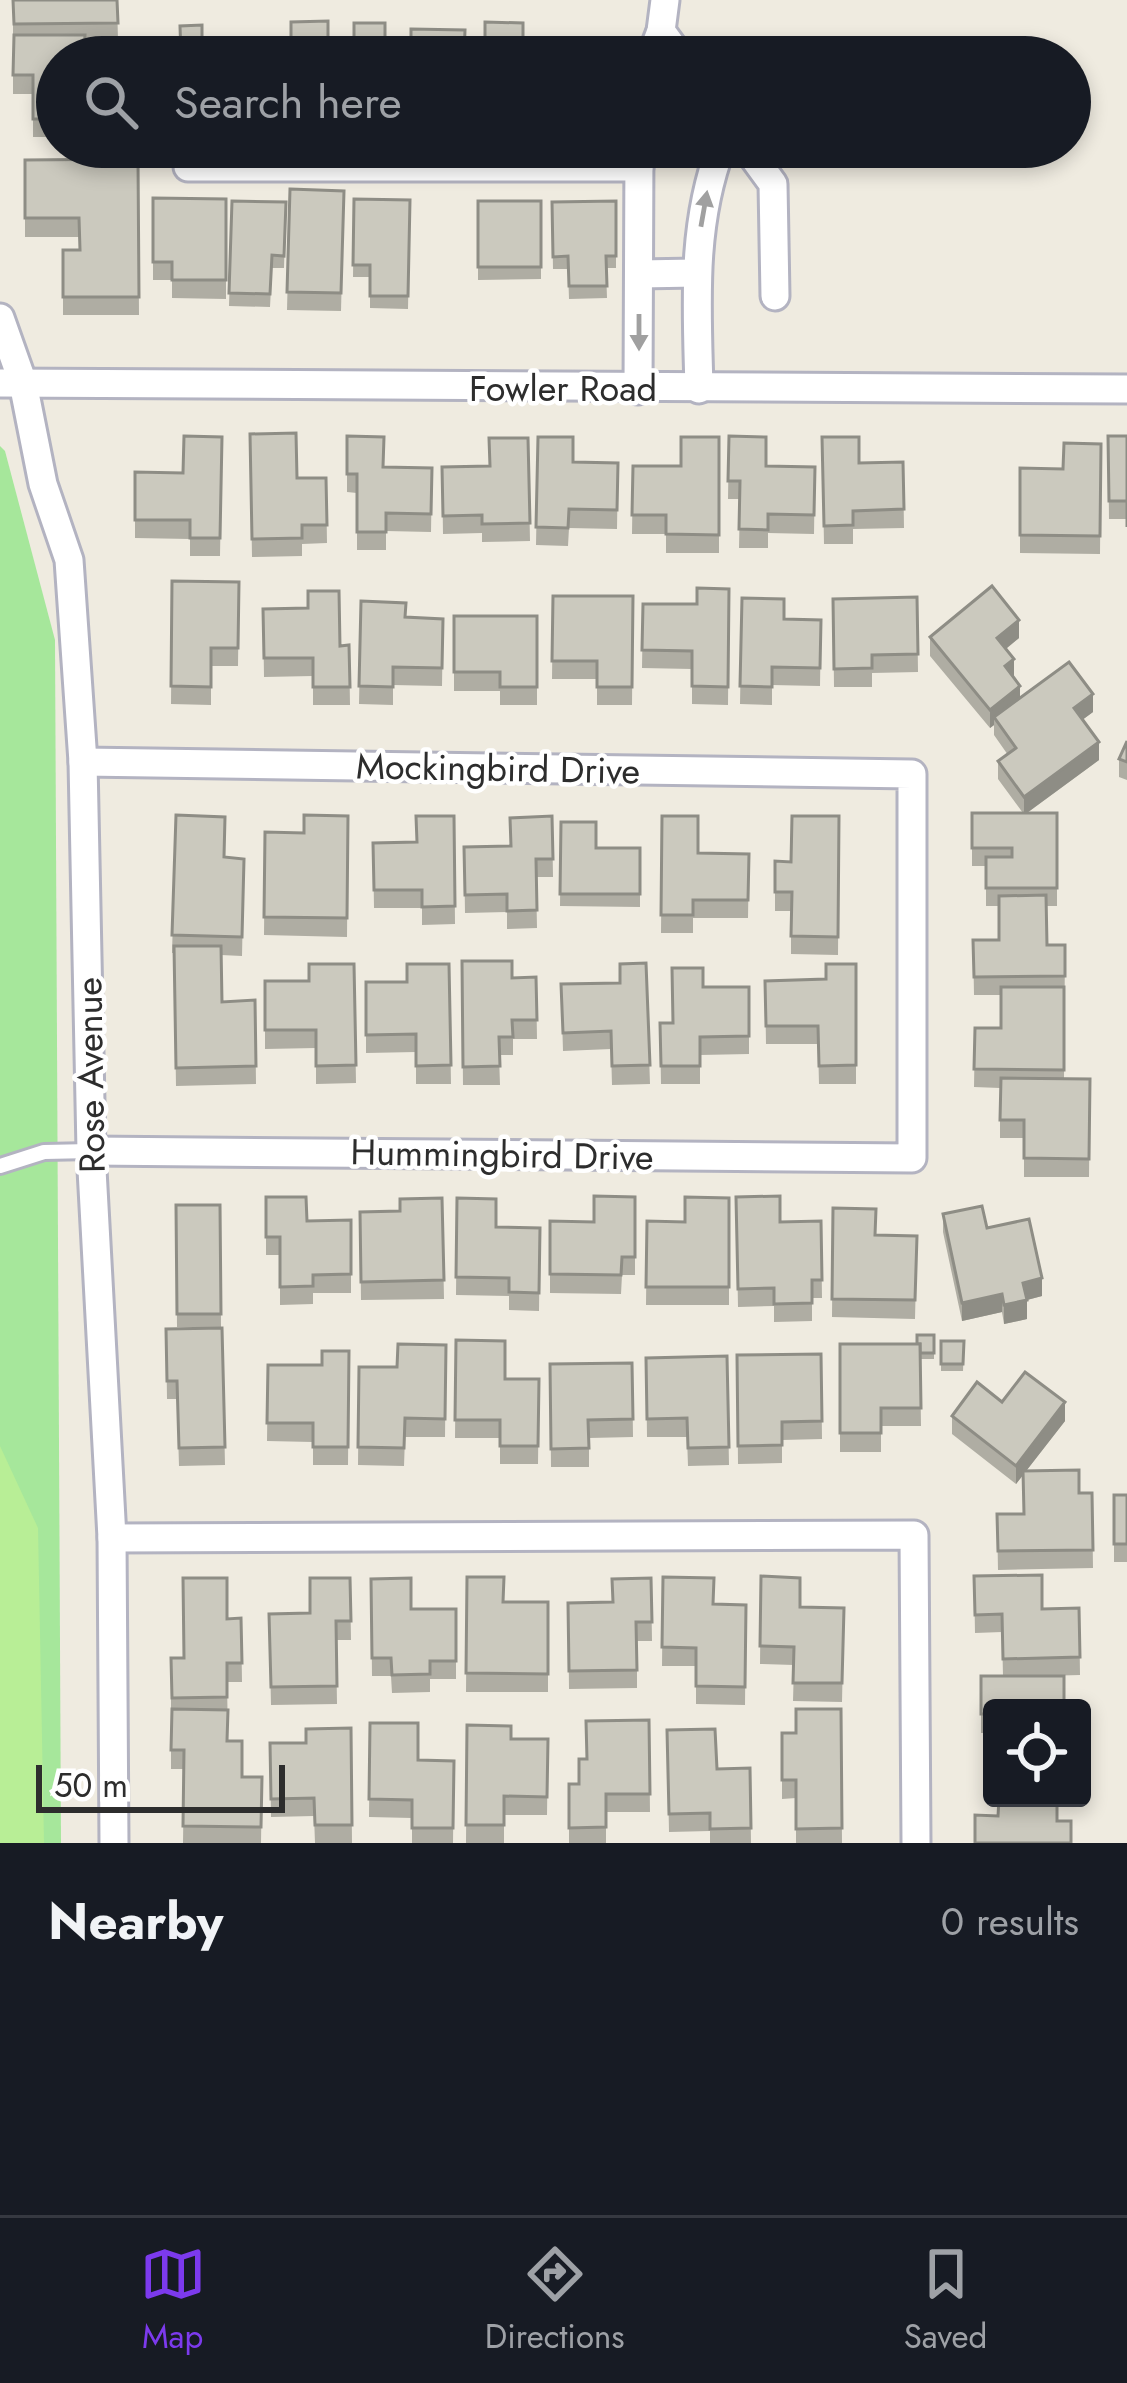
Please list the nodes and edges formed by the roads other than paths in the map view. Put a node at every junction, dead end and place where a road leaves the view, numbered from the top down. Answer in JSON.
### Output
{"nodes":[{"id":1,"x":665,"y":0,"type":"edge"},
{"id":2,"x":658,"y":36,"type":"edge"},
{"id":3,"x":639,"y":168,"type":"edge"},
{"id":4,"x":713,"y":168,"type":"edge"},
{"id":5,"x":761,"y":168,"type":"edge"},
{"id":6,"x":696,"y":273,"type":"junction"},
{"id":7,"x":639,"y":274,"type":"junction"},
{"id":8,"x":775,"y":296,"type":"dead end"},
{"id":9,"x":0,"y":317,"type":"edge"},
{"id":10,"x":12,"y":383,"type":"edge"},
{"id":11,"x":638,"y":389,"type":"junction"},
{"id":12,"x":699,"y":389,"type":"junction"},
{"id":13,"x":1127,"y":389,"type":"edge"},
{"id":14,"x":83,"y":762,"type":"junction"},
{"id":15,"x":91,"y":1150,"type":"junction"},
{"id":16,"x":912,"y":1158,"type":"joint"},
{"id":17,"x":0,"y":1166,"type":"edge"},
{"id":18,"x":112,"y":1538,"type":"junction"},
{"id":19,"x":114,"y":1843,"type":"edge"},
{"id":20,"x":916,"y":1843,"type":"edge"}],
"edges":[{"from":1,"to":2,"type":"street"},
{"from":3,"to":7,"type":"street"},
{"from":6,"to":4,"type":"street","one_way":true},
{"from":5,"to":8,"type":"street"},
{"from":6,"to":7,"type":"street"},
{"from":6,"to":12,"type":"street"},
{"from":7,"to":11,"type":"street","one_way":true},
{"from":9,"to":10,"type":"street","name":"Rose Avenue"},
{"from":10,"to":11,"type":"street","name":"Fowler Road"},
{"from":10,"to":14,"type":"street","name":"Rose Avenue"},
{"from":11,"to":12,"type":"street","name":"Fowler Road"},
{"from":12,"to":13,"type":"street","name":"Fowler Road"},
{"from":14,"to":15,"type":"street","name":"Rose Avenue"},
{"from":14,"to":16,"type":"street","name":"Mockingbird Drive"},
{"from":15,"to":16,"type":"street","name":"Hummingbird Drive"},
{"from":15,"to":17,"type":"lane"},
{"from":15,"to":18,"type":"street","name":"Rose Avenue"},
{"from":18,"to":19,"type":"street","name":"Rose Avenue"},
{"from":18,"to":20,"type":"street"}]}
